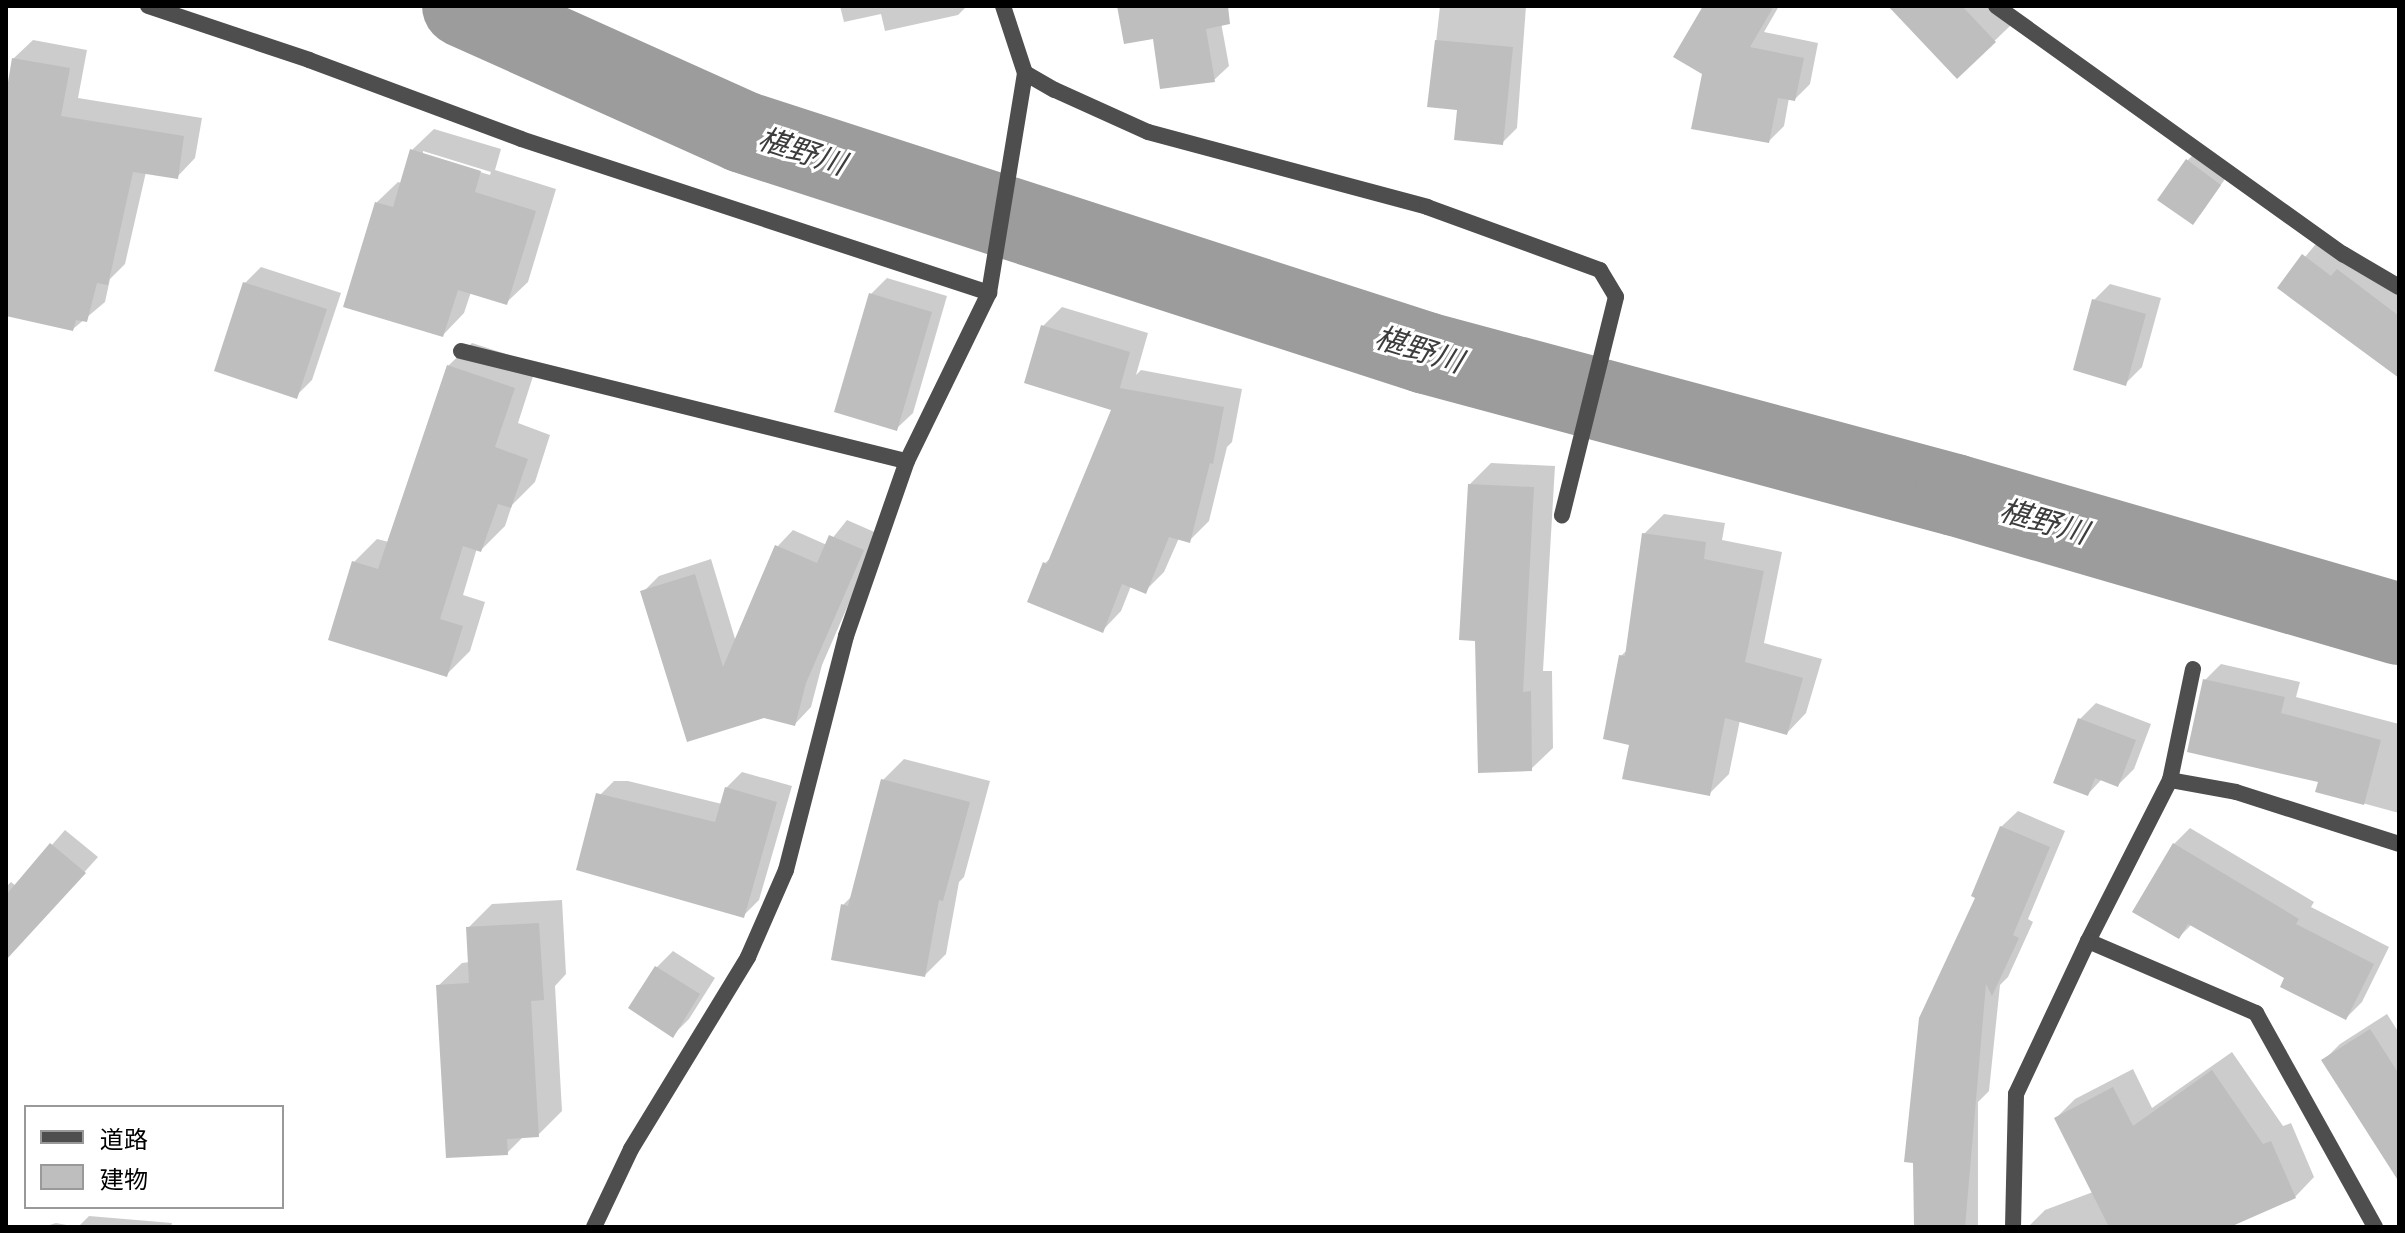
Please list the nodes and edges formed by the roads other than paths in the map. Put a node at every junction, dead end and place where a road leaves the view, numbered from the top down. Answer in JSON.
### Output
{"nodes":[{"id":1,"x":148,"y":6,"type":"edge"},
{"id":2,"x":1003,"y":6,"type":"edge"},
{"id":3,"x":1996,"y":6,"type":"edge"},
{"id":4,"x":1025,"y":73,"type":"junction"},
{"id":5,"x":991,"y":286,"type":"junction"},
{"id":6,"x":2399,"y":287,"type":"edge"},
{"id":7,"x":461,"y":351,"type":"dead end"},
{"id":8,"x":907,"y":461,"type":"junction"},
{"id":9,"x":1562,"y":515,"type":"dead end"},
{"id":10,"x":2193,"y":669,"type":"dead end"},
{"id":11,"x":2170,"y":780,"type":"junction"},
{"id":12,"x":2399,"y":844,"type":"edge"},
{"id":13,"x":2088,"y":941,"type":"junction"},
{"id":14,"x":594,"y":1227,"type":"edge"},
{"id":15,"x":2013,"y":1227,"type":"edge"},
{"id":16,"x":2375,"y":1227,"type":"edge"}],
"edges":[{"from":1,"to":5,"type":"street"},
{"from":2,"to":4,"type":"street"},
{"from":3,"to":6,"type":"street"},
{"from":4,"to":5,"type":"street"},
{"from":4,"to":9,"type":"street"},
{"from":5,"to":8,"type":"street"},
{"from":7,"to":8,"type":"street"},
{"from":8,"to":14,"type":"street"},
{"from":10,"to":11,"type":"street"},
{"from":11,"to":12,"type":"street"},
{"from":11,"to":13,"type":"street"},
{"from":13,"to":15,"type":"street"},
{"from":13,"to":16,"type":"street"}]}
